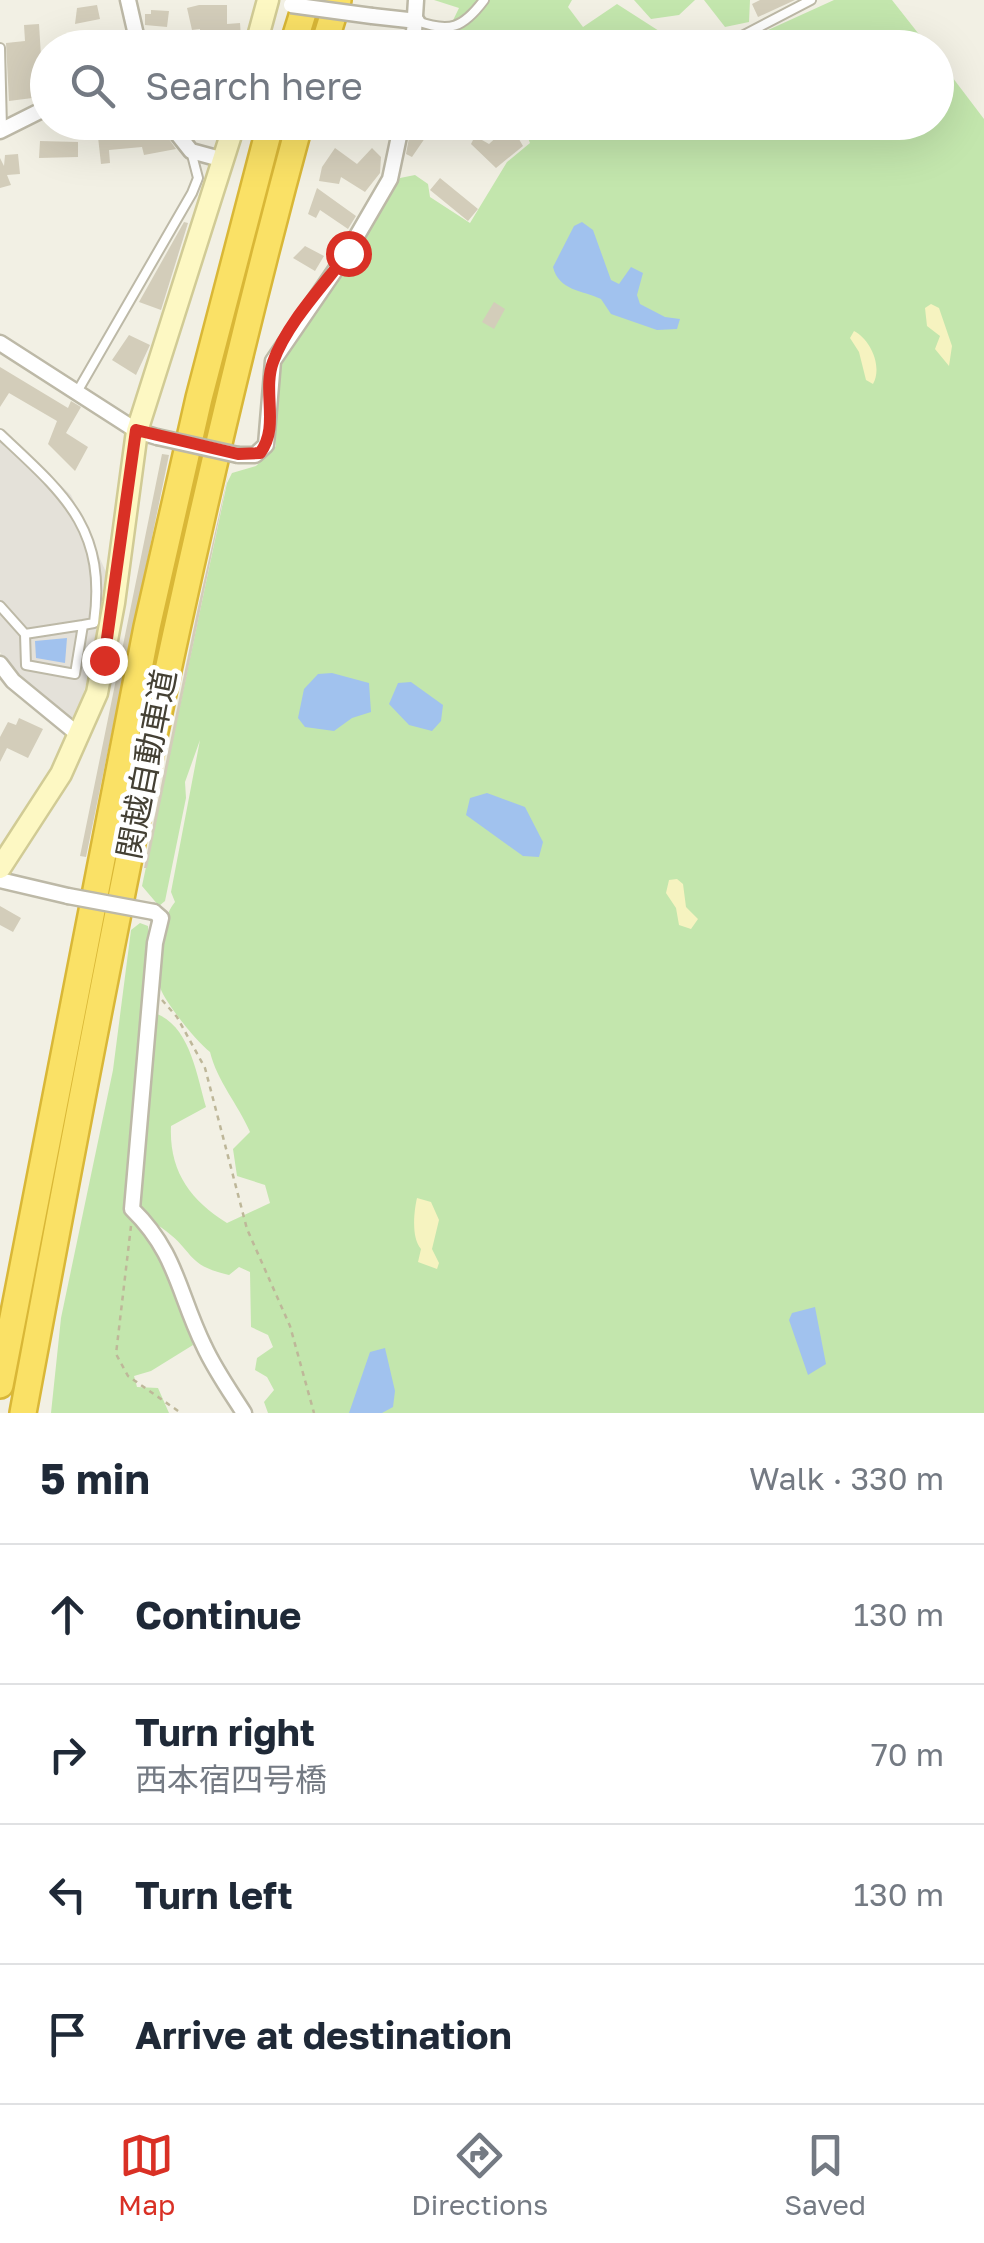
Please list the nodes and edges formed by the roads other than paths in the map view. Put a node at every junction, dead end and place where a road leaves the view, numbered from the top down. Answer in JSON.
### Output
{"nodes":[{"id":1,"x":128,"y":0,"type":"edge"},
{"id":2,"x":265,"y":0,"type":"edge"},
{"id":3,"x":338,"y":0,"type":"edge"},
{"id":4,"x":416,"y":0,"type":"edge"},
{"id":5,"x":484,"y":0,"type":"edge"},
{"id":6,"x":811,"y":0,"type":"edge"},
{"id":7,"x":299,"y":2,"type":"edge"},
{"id":8,"x":417,"y":21,"type":"junction"},
{"id":9,"x":135,"y":30,"type":"edge"},
{"id":10,"x":259,"y":30,"type":"edge"},
{"id":11,"x":295,"y":30,"type":"edge"},
{"id":12,"x":329,"y":30,"type":"edge"},
{"id":13,"x":416,"y":30,"type":"edge"},
{"id":14,"x":754,"y":30,"type":"edge"},
{"id":15,"x":0,"y":48,"type":"edge"},
{"id":16,"x":30,"y":115,"type":"edge"},
{"id":17,"x":1,"y":130,"type":"edge"},
{"id":18,"x":182,"y":140,"type":"edge"},
{"id":19,"x":229,"y":140,"type":"edge"},
{"id":20,"x":266,"y":140,"type":"edge"},
{"id":21,"x":295,"y":140,"type":"edge"},
{"id":22,"x":398,"y":140,"type":"edge"},
{"id":23,"x":191,"y":151,"type":"junction"},
{"id":24,"x":224,"y":160,"type":"junction"},
{"id":25,"x":0,"y":344,"type":"edge"},
{"id":26,"x":77,"y":392,"type":"junction"},
{"id":27,"x":0,"y":434,"type":"edge"},
{"id":28,"x":147,"y":434,"type":"junction"},
{"id":29,"x":0,"y":606,"type":"edge"},
{"id":30,"x":83,"y":626,"type":"junction"},
{"id":31,"x":25,"y":634,"type":"junction"},
{"id":32,"x":0,"y":664,"type":"edge"},
{"id":33,"x":80,"y":736,"type":"junction"},
{"id":34,"x":0,"y":868,"type":"edge"},
{"id":35,"x":0,"y":880,"type":"edge"},
{"id":36,"x":0,"y":1385,"type":"edge"},
{"id":37,"x":23,"y":1413,"type":"edge"},
{"id":38,"x":244,"y":1413,"type":"edge"}],
"edges":[{"from":1,"to":9,"type":"street"},
{"from":2,"to":7,"type":"street"},
{"from":2,"to":10,"type":"street"},
{"from":3,"to":12,"type":"highway"},
{"from":4,"to":8,"type":"street"},
{"from":5,"to":8,"type":"lane"},
{"from":6,"to":14,"type":"lane"},
{"from":7,"to":8,"type":"street","bridge":true},
{"from":7,"to":11,"type":"highway"},
{"from":8,"to":13,"type":"street"},
{"from":15,"to":17,"type":"lane"},
{"from":16,"to":17,"type":"street"},
{"from":18,"to":23,"type":"street"},
{"from":19,"to":24,"type":"street"},
{"from":20,"to":36,"type":"highway","name":"関越自動車道"},
{"from":21,"to":37,"type":"highway","name":"関越自動車道"},
{"from":22,"to":28,"type":"street","bridge":true},
{"from":23,"to":24,"type":"street"},
{"from":23,"to":26,"type":"lane"},
{"from":24,"to":28,"type":"street"},
{"from":25,"to":26,"type":"street"},
{"from":26,"to":28,"type":"street"},
{"from":27,"to":30,"type":"lane"},
{"from":28,"to":33,"type":"street"},
{"from":29,"to":31,"type":"lane"},
{"from":30,"to":31,"type":"lane"},
{"from":30,"to":31,"type":"lane"},
{"from":32,"to":33,"type":"street"},
{"from":33,"to":34,"type":"street"},
{"from":35,"to":38,"type":"street","bridge":true}]}
